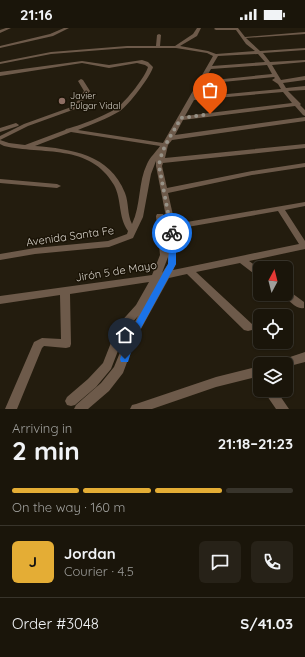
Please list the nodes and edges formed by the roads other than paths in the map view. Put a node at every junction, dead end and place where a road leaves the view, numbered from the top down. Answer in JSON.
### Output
{"nodes":[{"id":1,"x":0,"y":28,"type":"edge"},
{"id":2,"x":9,"y":28,"type":"edge"},
{"id":3,"x":67,"y":28,"type":"edge"},
{"id":4,"x":199,"y":28,"type":"edge"},
{"id":5,"x":237,"y":28,"type":"edge"},
{"id":6,"x":216,"y":29,"type":"edge"},
{"id":7,"x":0,"y":32,"type":"edge"},
{"id":8,"x":305,"y":33,"type":"edge"},
{"id":9,"x":160,"y":35,"type":"dead end"},
{"id":10,"x":247,"y":37,"type":"dead end"},
{"id":11,"x":128,"y":41,"type":"dead end"},
{"id":12,"x":159,"y":41,"type":"junction"},
{"id":13,"x":0,"y":47,"type":"edge"},
{"id":14,"x":158,"y":47,"type":"junction"},
{"id":15,"x":176,"y":47,"type":"junction"},
{"id":16,"x":305,"y":49,"type":"edge"},
{"id":17,"x":296,"y":50,"type":"junction"},
{"id":18,"x":259,"y":52,"type":"junction"},
{"id":19,"x":216,"y":55,"type":"junction"},
{"id":20,"x":305,"y":57,"type":"edge"},
{"id":21,"x":305,"y":61,"type":"edge"},
{"id":22,"x":0,"y":63,"type":"edge"},
{"id":23,"x":269,"y":64,"type":"junction"},
{"id":24,"x":209,"y":68,"type":"junction"},
{"id":25,"x":0,"y":74,"type":"edge"},
{"id":26,"x":275,"y":75,"type":"junction"},
{"id":27,"x":263,"y":76,"type":"junction"},
{"id":28,"x":305,"y":78,"type":"edge"},
{"id":29,"x":81,"y":81,"type":"dead end"},
{"id":30,"x":278,"y":82,"type":"junction"},
{"id":31,"x":201,"y":83,"type":"junction"},
{"id":32,"x":305,"y":88,"type":"edge"},
{"id":33,"x":285,"y":91,"type":"junction"},
{"id":34,"x":191,"y":99,"type":"junction"},
{"id":35,"x":298,"y":104,"type":"junction"},
{"id":36,"x":305,"y":114,"type":"edge"},
{"id":37,"x":48,"y":117,"type":"junction"},
{"id":38,"x":181,"y":118,"type":"junction"},
{"id":39,"x":305,"y":119,"type":"edge"},
{"id":40,"x":0,"y":130,"type":"edge"},
{"id":41,"x":68,"y":130,"type":"junction"},
{"id":42,"x":0,"y":138,"type":"edge"},
{"id":43,"x":168,"y":141,"type":"junction"},
{"id":44,"x":0,"y":142,"type":"edge"},
{"id":45,"x":305,"y":146,"type":"edge"},
{"id":46,"x":25,"y":147,"type":"junction"},
{"id":47,"x":159,"y":161,"type":"junction"},
{"id":48,"x":305,"y":166,"type":"edge"},
{"id":49,"x":0,"y":181,"type":"edge"},
{"id":50,"x":57,"y":186,"type":"dead end"},
{"id":51,"x":165,"y":191,"type":"junction"},
{"id":52,"x":305,"y":204,"type":"edge"},
{"id":53,"x":281,"y":209,"type":"junction"},
{"id":54,"x":160,"y":216,"type":"dead end"},
{"id":55,"x":172,"y":227,"type":"junction"},
{"id":56,"x":134,"y":231,"type":"junction"},
{"id":57,"x":303,"y":247,"type":"edge"},
{"id":58,"x":0,"y":257,"type":"edge"},
{"id":59,"x":241,"y":259,"type":"junction"},
{"id":60,"x":253,"y":268,"type":"edge"},
{"id":61,"x":189,"y":270,"type":"junction"},
{"id":62,"x":161,"y":277,"type":"junction"},
{"id":63,"x":65,"y":291,"type":"junction"},
{"id":64,"x":293,"y":299,"type":"edge"},
{"id":65,"x":0,"y":300,"type":"edge"},
{"id":66,"x":301,"y":305,"type":"dead end"},
{"id":67,"x":248,"y":327,"type":"dead end"},
{"id":68,"x":305,"y":357,"type":"edge"},
{"id":69,"x":293,"y":361,"type":"edge"},
{"id":70,"x":253,"y":373,"type":"edge"},
{"id":71,"x":274,"y":397,"type":"edge"},
{"id":72,"x":71,"y":401,"type":"dead end"},
{"id":73,"x":149,"y":407,"type":"edge"},
{"id":74,"x":10,"y":409,"type":"edge"},
{"id":75,"x":80,"y":409,"type":"edge"},
{"id":76,"x":136,"y":409,"type":"edge"},
{"id":77,"x":282,"y":409,"type":"edge"}],
"edges":[{"from":1,"to":2,"type":"street"},
{"from":2,"to":7,"type":"street"},
{"from":3,"to":13,"type":"street"},
{"from":4,"to":15,"type":"street"},
{"from":5,"to":6,"type":"street"},
{"from":5,"to":18,"type":"street"},
{"from":8,"to":10,"type":"street"},
{"from":9,"to":12,"type":"street"},
{"from":11,"to":12,"type":"street"},
{"from":12,"to":14,"type":"street"},
{"from":14,"to":15,"type":"street"},
{"from":14,"to":22,"type":"street"},
{"from":15,"to":19,"type":"street"},
{"from":16,"to":17,"type":"street"},
{"from":17,"to":18,"type":"street"},
{"from":17,"to":20,"type":"street"},
{"from":18,"to":19,"type":"street"},
{"from":18,"to":23,"type":"street"},
{"from":19,"to":24,"type":"street"},
{"from":21,"to":23,"type":"street"},
{"from":23,"to":24,"type":"street"},
{"from":23,"to":26,"type":"street"},
{"from":24,"to":31,"type":"street"},
{"from":25,"to":41,"type":"street"},
{"from":26,"to":27,"type":"street"},
{"from":26,"to":30,"type":"street"},
{"from":27,"to":30,"type":"street"},
{"from":27,"to":31,"type":"street"},
{"from":28,"to":30,"type":"street"},
{"from":29,"to":37,"type":"street"},
{"from":30,"to":33,"type":"street"},
{"from":31,"to":34,"type":"street"},
{"from":32,"to":33,"type":"street"},
{"from":33,"to":34,"type":"street"},
{"from":33,"to":35,"type":"street"},
{"from":34,"to":38,"type":"street"},
{"from":35,"to":36,"type":"street"},
{"from":35,"to":38,"type":"street"},
{"from":37,"to":40,"type":"street"},
{"from":37,"to":42,"type":"street"},
{"from":38,"to":43,"type":"street"},
{"from":39,"to":43,"type":"street"},
{"from":41,"to":43,"type":"street"},
{"from":41,"to":46,"type":"street"},
{"from":43,"to":47,"type":"street"},
{"from":43,"to":56,"type":"street"},
{"from":44,"to":46,"type":"street"},
{"from":45,"to":47,"type":"street"},
{"from":46,"to":56,"type":"street"},
{"from":47,"to":51,"type":"street"},
{"from":48,"to":51,"type":"street"},
{"from":49,"to":50,"type":"street"},
{"from":51,"to":55,"type":"street"},
{"from":52,"to":53,"type":"street"},
{"from":53,"to":55,"type":"street"},
{"from":53,"to":57,"type":"street"},
{"from":54,"to":62,"type":"street"},
{"from":55,"to":62,"type":"street"},
{"from":56,"to":58,"type":"street","name":"Avenida Santa Fe"},
{"from":57,"to":59,"type":"street","name":"Jirón 5 de Mayo"},
{"from":59,"to":60,"type":"street"},
{"from":59,"to":61,"type":"street","name":"Jirón 5 de Mayo"},
{"from":61,"to":62,"type":"street","name":"Jirón 5 de Mayo"},
{"from":61,"to":67,"type":"street"},
{"from":62,"to":63,"type":"street","name":"Jirón 5 de Mayo"},
{"from":62,"to":72,"type":"street"},
{"from":62,"to":75,"type":"street"},
{"from":63,"to":65,"type":"street","name":"Jirón 5 de Mayo"},
{"from":63,"to":74,"type":"street"},
{"from":64,"to":66,"type":"street"},
{"from":68,"to":69,"type":"street"},
{"from":70,"to":73,"type":"street"},
{"from":71,"to":77,"type":"street"},
{"from":73,"to":76,"type":"street"}]}
